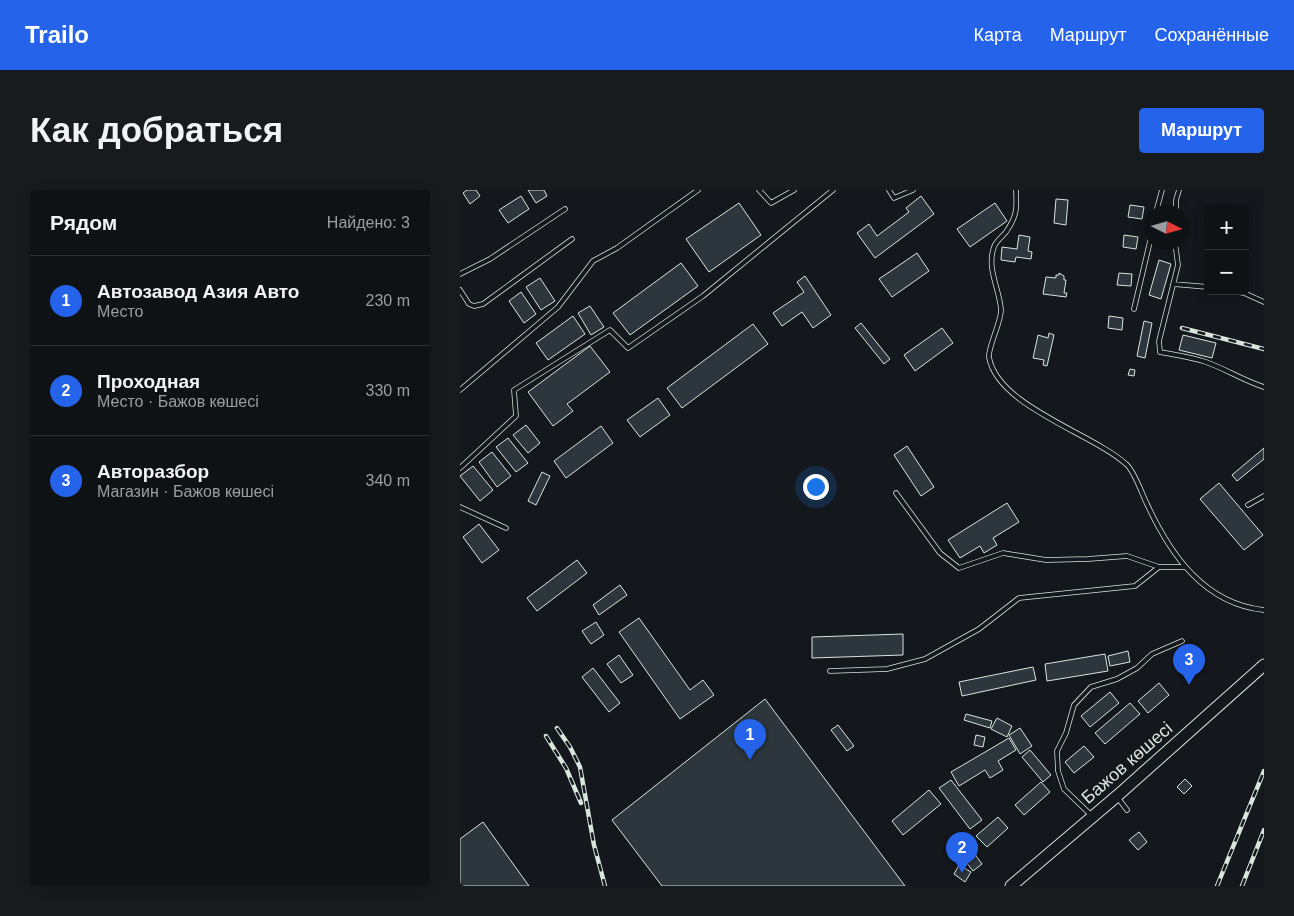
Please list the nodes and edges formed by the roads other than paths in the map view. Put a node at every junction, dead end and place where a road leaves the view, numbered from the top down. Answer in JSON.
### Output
{"nodes":[{"id":1,"x":698,"y":190,"type":"edge"},
{"id":2,"x":759,"y":190,"type":"edge"},
{"id":3,"x":794,"y":190,"type":"edge"},
{"id":4,"x":833,"y":190,"type":"edge"},
{"id":5,"x":889,"y":190,"type":"edge"},
{"id":6,"x":913,"y":190,"type":"edge"},
{"id":7,"x":1016,"y":190,"type":"edge"},
{"id":8,"x":1162,"y":190,"type":"edge"},
{"id":9,"x":1179,"y":190,"type":"edge"},
{"id":10,"x":1158,"y":205,"type":"edge"},
{"id":11,"x":1176,"y":205,"type":"edge"},
{"id":12,"x":566,"y":208,"type":"dead end"},
{"id":13,"x":572,"y":239,"type":"dead end"},
{"id":14,"x":1148,"y":250,"type":"edge"},
{"id":15,"x":1176,"y":250,"type":"edge"},
{"id":16,"x":460,"y":274,"type":"edge"},
{"id":17,"x":1173,"y":284,"type":"junction"},
{"id":18,"x":1204,"y":287,"type":"edge"},
{"id":19,"x":460,"y":290,"type":"edge"},
{"id":20,"x":1248,"y":295,"type":"edge"},
{"id":21,"x":1264,"y":302,"type":"edge"},
{"id":22,"x":1134,"y":309,"type":"dead end"},
{"id":23,"x":1264,"y":387,"type":"edge"},
{"id":24,"x":460,"y":390,"type":"edge"},
{"id":25,"x":460,"y":468,"type":"edge"},
{"id":26,"x":896,"y":493,"type":"dead end"},
{"id":27,"x":1264,"y":496,"type":"edge"},
{"id":28,"x":1248,"y":506,"type":"dead end"},
{"id":29,"x":460,"y":507,"type":"edge"},
{"id":30,"x":506,"y":528,"type":"dead end"},
{"id":31,"x":1159,"y":567,"type":"junction"},
{"id":32,"x":1184,"y":567,"type":"junction"},
{"id":33,"x":1264,"y":610,"type":"edge"},
{"id":34,"x":1182,"y":641,"type":"dead end"},
{"id":35,"x":1264,"y":665,"type":"edge"},
{"id":36,"x":830,"y":671,"type":"dead end"},
{"id":37,"x":1117,"y":796,"type":"junction"},
{"id":38,"x":1127,"y":810,"type":"dead end"},
{"id":39,"x":1093,"y":816,"type":"junction"},
{"id":40,"x":1011,"y":886,"type":"edge"}],
"edges":[{"from":1,"to":24,"type":"lane"},
{"from":2,"to":3,"type":"lane"},
{"from":4,"to":25,"type":"lane"},
{"from":5,"to":6,"type":"lane"},
{"from":7,"to":32,"type":"lane"},
{"from":8,"to":10,"type":"lane"},
{"from":9,"to":11,"type":"lane"},
{"from":12,"to":16,"type":"lane"},
{"from":13,"to":19,"type":"lane"},
{"from":14,"to":22,"type":"lane"},
{"from":15,"to":17,"type":"lane"},
{"from":17,"to":18,"type":"lane"},
{"from":17,"to":23,"type":"lane"},
{"from":20,"to":21,"type":"lane"},
{"from":26,"to":31,"type":"lane"},
{"from":27,"to":28,"type":"lane"},
{"from":29,"to":30,"type":"lane"},
{"from":31,"to":32,"type":"lane"},
{"from":31,"to":36,"type":"lane"},
{"from":32,"to":33,"type":"lane"},
{"from":34,"to":39,"type":"lane"},
{"from":35,"to":37,"type":"main road","name":"Бажов көшесі"},
{"from":37,"to":38,"type":"lane"},
{"from":37,"to":39,"type":"main road","name":"Бажов көшесі"},
{"from":39,"to":40,"type":"main road","name":"Бажов көшесі"}]}
